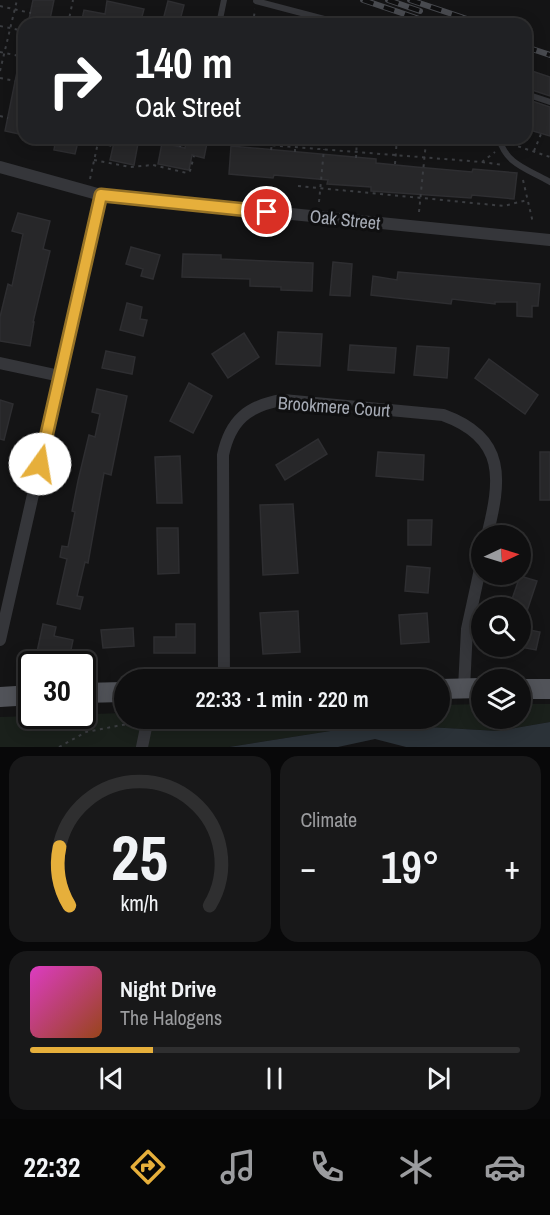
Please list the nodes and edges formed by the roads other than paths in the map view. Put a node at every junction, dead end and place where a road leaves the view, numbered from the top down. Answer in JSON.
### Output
{"nodes":[{"id":1,"x":224,"y":0,"type":"edge"},
{"id":2,"x":256,"y":1,"type":"edge"},
{"id":3,"x":220,"y":18,"type":"edge"},
{"id":4,"x":320,"y":18,"type":"edge"},
{"id":5,"x":532,"y":96,"type":"edge"},
{"id":6,"x":550,"y":102,"type":"edge"},
{"id":7,"x":501,"y":144,"type":"edge"},
{"id":8,"x":0,"y":167,"type":"edge"},
{"id":9,"x":550,"y":182,"type":"edge"},
{"id":10,"x":101,"y":195,"type":"junction"},
{"id":11,"x":550,"y":240,"type":"edge"},
{"id":12,"x":0,"y":363,"type":"edge"},
{"id":13,"x":60,"y":376,"type":"junction"},
{"id":14,"x":489,"y":525,"type":"edge"},
{"id":15,"x":477,"y":585,"type":"edge"},
{"id":16,"x":0,"y":640,"type":"edge"},
{"id":17,"x":224,"y":669,"type":"edge"},
{"id":18,"x":471,"y":669,"type":"edge"},
{"id":19,"x":471,"y":688,"type":"edge"},
{"id":20,"x":450,"y":689,"type":"edge"},
{"id":21,"x":531,"y":689,"type":"edge"},
{"id":22,"x":550,"y":689,"type":"edge"},
{"id":23,"x":114,"y":692,"type":"edge"},
{"id":24,"x":96,"y":693,"type":"edge"},
{"id":25,"x":18,"y":696,"type":"edge"},
{"id":26,"x":0,"y":698,"type":"edge"},
{"id":27,"x":146,"y":729,"type":"edge"},
{"id":28,"x":142,"y":747,"type":"edge"}],
"edges":[{"from":1,"to":3,"type":"lane"},
{"from":2,"to":4,"type":"lane"},
{"from":5,"to":6,"type":"lane"},
{"from":7,"to":9,"type":"lane"},
{"from":8,"to":10,"type":"street","name":"Oak Street"},
{"from":10,"to":11,"type":"street","name":"Oak Street"},
{"from":10,"to":13,"type":"street"},
{"from":12,"to":13,"type":"street"},
{"from":13,"to":16,"type":"street"},
{"from":14,"to":17,"type":"street","name":"Brookmere Court"},
{"from":15,"to":18,"type":"street"},
{"from":19,"to":20,"type":"main road"},
{"from":21,"to":22,"type":"main road"},
{"from":23,"to":24,"type":"main road"},
{"from":25,"to":26,"type":"main road"},
{"from":27,"to":28,"type":"street"}]}
